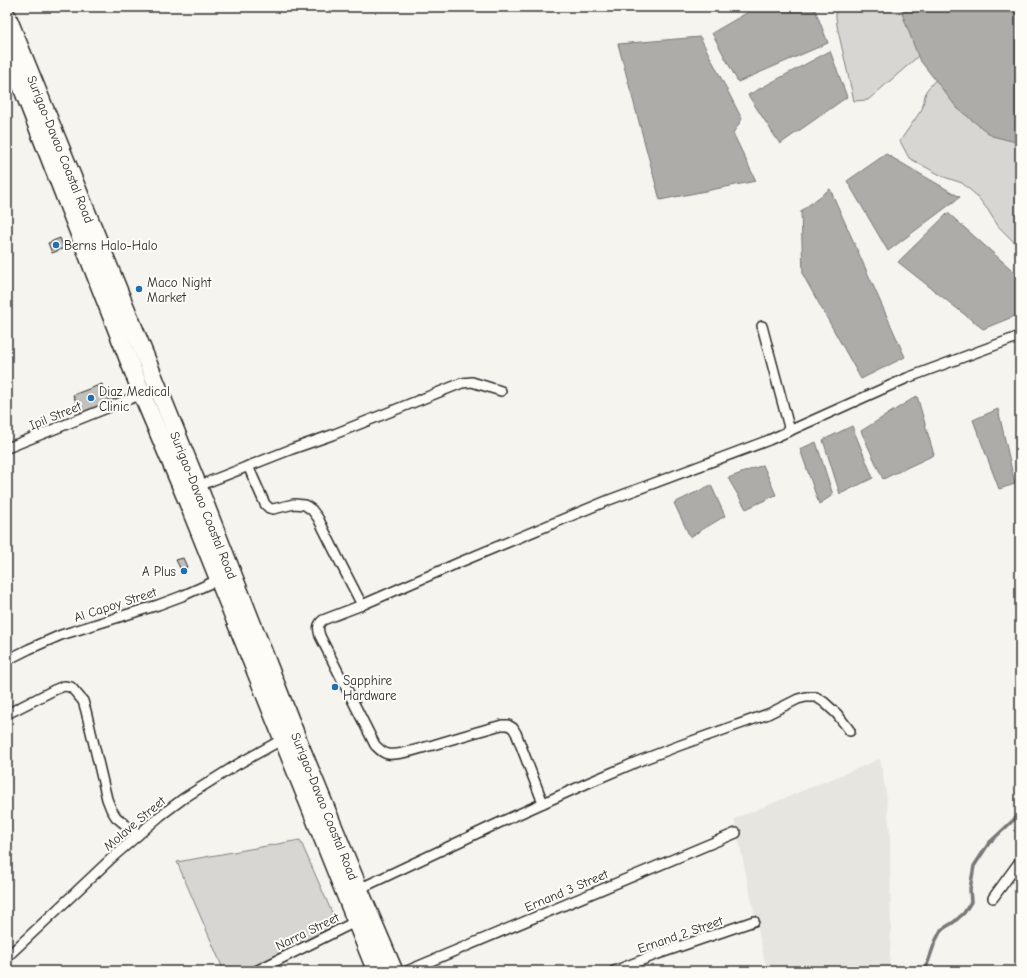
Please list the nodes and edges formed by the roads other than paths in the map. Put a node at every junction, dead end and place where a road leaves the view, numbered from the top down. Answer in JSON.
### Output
{"nodes":[{"id":1,"x":7,"y":16,"type":"edge"},
{"id":2,"x":13,"y":59,"type":"edge"},
{"id":3,"x":762,"y":326,"type":"dead end"},
{"id":4,"x":1020,"y":336,"type":"edge"},
{"id":5,"x":150,"y":391,"type":"junction"},
{"id":6,"x":501,"y":391,"type":"dead end"},
{"id":7,"x":790,"y":431,"type":"junction"},
{"id":8,"x":7,"y":448,"type":"edge"},
{"id":9,"x":248,"y":466,"type":"junction"},
{"id":10,"x":198,"y":486,"type":"junction"},
{"id":11,"x":225,"y":576,"type":"junction"},
{"id":12,"x":362,"y":605,"type":"junction"},
{"id":13,"x":7,"y":660,"type":"edge"},
{"id":14,"x":7,"y":714,"type":"edge"},
{"id":15,"x":850,"y":731,"type":"dead end"},
{"id":16,"x":289,"y":736,"type":"junction"},
{"id":17,"x":543,"y":803,"type":"junction"},
{"id":18,"x":736,"y":833,"type":"dead end"},
{"id":19,"x":138,"y":835,"type":"junction"},
{"id":20,"x":1020,"y":861,"type":"edge"},
{"id":21,"x":359,"y":889,"type":"junction"},
{"id":22,"x":993,"y":898,"type":"dead end"},
{"id":23,"x":363,"y":918,"type":"junction"},
{"id":24,"x":754,"y":921,"type":"dead end"},
{"id":25,"x":7,"y":957,"type":"edge"},
{"id":26,"x":256,"y":971,"type":"edge"},
{"id":27,"x":376,"y":971,"type":"edge"},
{"id":28,"x":394,"y":971,"type":"edge"},
{"id":29,"x":407,"y":971,"type":"edge"},
{"id":30,"x":614,"y":971,"type":"edge"}],
"edges":[{"from":1,"to":2,"type":"highway","name":"Surigao-Davao Coastal Road"},
{"from":2,"to":5,"type":"highway","name":"Surigao-Davao Coastal Road"},
{"from":3,"to":7,"type":"street"},
{"from":4,"to":7,"type":"street"},
{"from":5,"to":8,"type":"street","name":"Ipil Street"},
{"from":5,"to":10,"type":"highway","name":"Surigao-Davao Coastal Road"},
{"from":5,"to":11,"type":"highway","name":"Surigao-Davao Coastal Road"},
{"from":6,"to":9,"type":"street"},
{"from":7,"to":12,"type":"street"},
{"from":9,"to":10,"type":"street"},
{"from":9,"to":12,"type":"street"},
{"from":10,"to":11,"type":"highway","name":"Surigao-Davao Coastal Road"},
{"from":11,"to":13,"type":"street","name":"Al Capoy Street"},
{"from":11,"to":16,"type":"highway","name":"Surigao-Davao Coastal Road"},
{"from":12,"to":17,"type":"street"},
{"from":14,"to":19,"type":"street"},
{"from":15,"to":17,"type":"street"},
{"from":16,"to":19,"type":"street","name":"Molave Street"},
{"from":16,"to":21,"type":"highway","name":"Surigao-Davao Coastal Road"},
{"from":16,"to":23,"type":"highway","name":"Surigao-Davao Coastal Road"},
{"from":17,"to":21,"type":"street"},
{"from":18,"to":29,"type":"street","name":"Ernand 3 Street"},
{"from":19,"to":25,"type":"street","name":"Molave Street"},
{"from":20,"to":22,"type":"street"},
{"from":21,"to":23,"type":"highway","name":"Surigao-Davao Coastal Road"},
{"from":23,"to":26,"type":"street","name":"Narra Street"},
{"from":23,"to":27,"type":"highway","name":"Surigao-Davao Coastal Road"},
{"from":23,"to":28,"type":"highway","name":"Surigao-Davao Coastal Road"},
{"from":24,"to":30,"type":"street","name":"Ernand 2 Street"}]}
